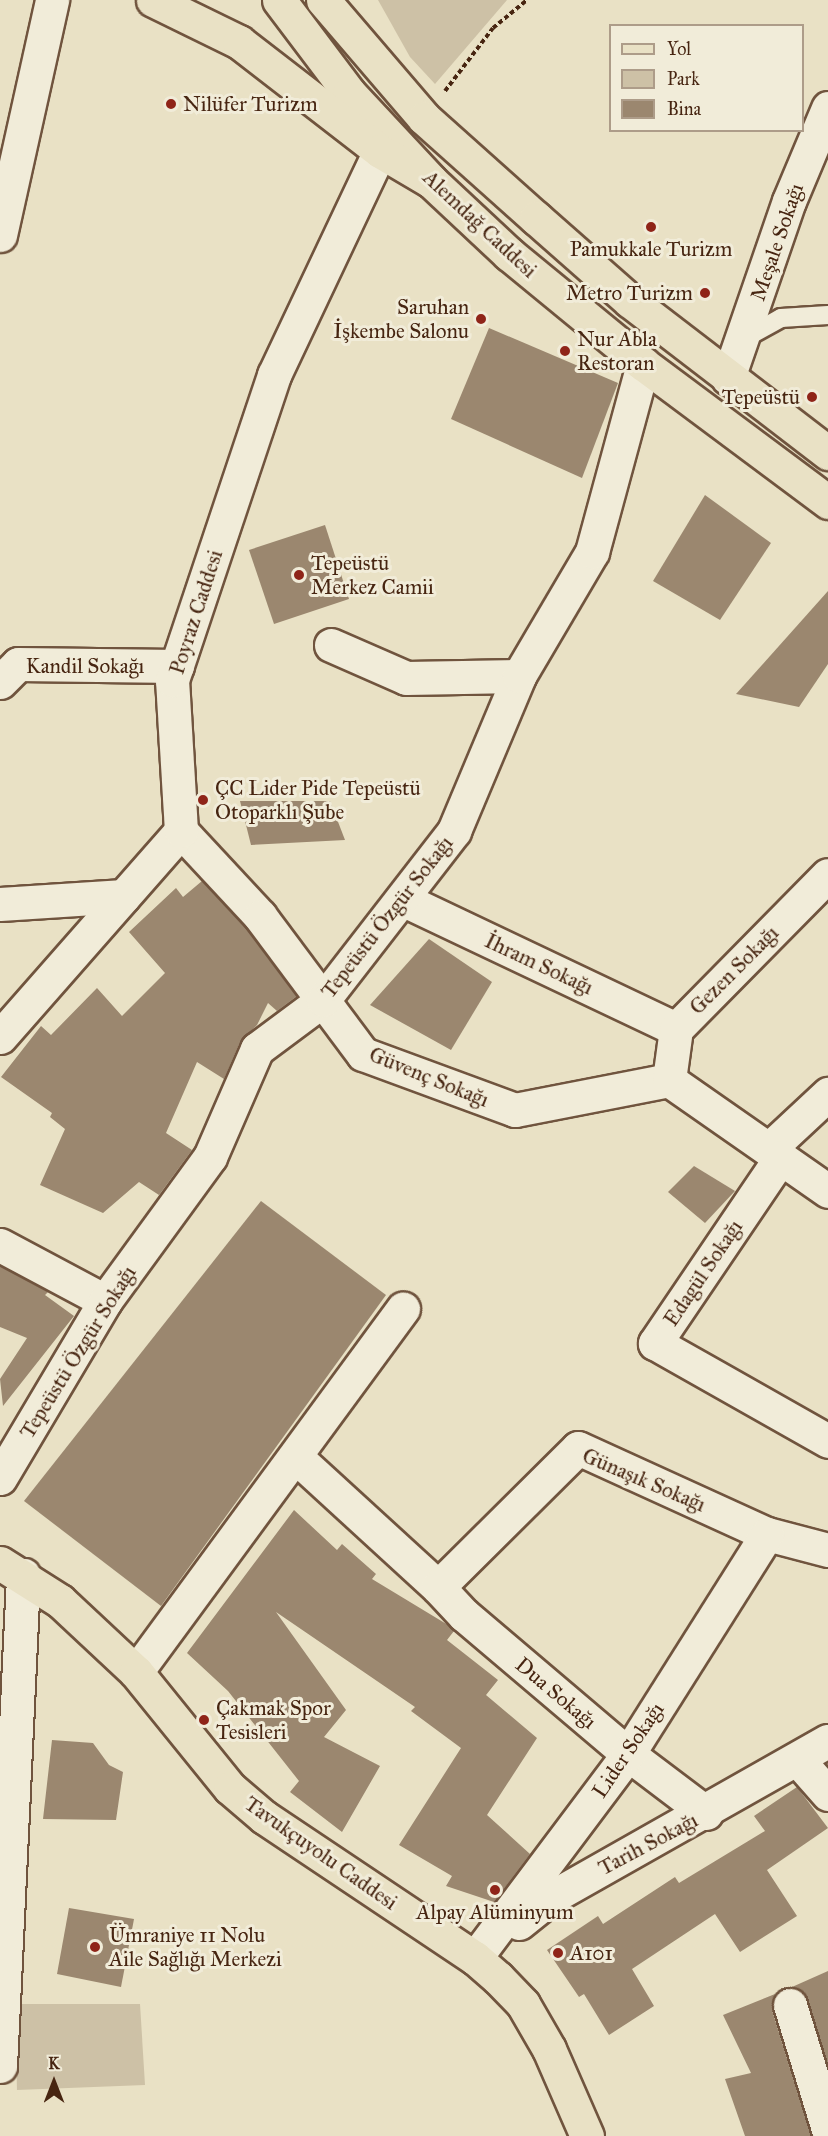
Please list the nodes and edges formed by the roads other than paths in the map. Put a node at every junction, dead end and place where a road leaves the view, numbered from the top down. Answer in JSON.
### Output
{"nodes":[{"id":1,"x":52,"y":0,"type":"edge"},
{"id":2,"x":153,"y":0,"type":"edge"},
{"id":3,"x":279,"y":0,"type":"edge"},
{"id":4,"x":323,"y":0,"type":"edge"},
{"id":5,"x":828,"y":108,"type":"edge"},
{"id":6,"x":380,"y":151,"type":"junction"},
{"id":7,"x":431,"y":182,"type":"junction"},
{"id":8,"x":1,"y":229,"type":"edge"},
{"id":9,"x":828,"y":315,"type":"edge"},
{"id":10,"x":745,"y":338,"type":"junction"},
{"id":11,"x":643,"y":364,"type":"junction"},
{"id":12,"x":728,"y":378,"type":"junction"},
{"id":13,"x":828,"y":453,"type":"edge"},
{"id":14,"x":828,"y":502,"type":"edge"},
{"id":15,"x":331,"y":645,"type":"dead end"},
{"id":16,"x":177,"y":666,"type":"junction"},
{"id":17,"x":519,"y":676,"type":"junction"},
{"id":18,"x":0,"y":682,"type":"edge"},
{"id":19,"x":181,"y":831,"type":"junction"},
{"id":20,"x":828,"y":875,"type":"edge"},
{"id":21,"x":124,"y":896,"type":"junction"},
{"id":22,"x":402,"y":899,"type":"junction"},
{"id":23,"x":0,"y":904,"type":"edge"},
{"id":24,"x":323,"y":1000,"type":"junction"},
{"id":25,"x":676,"y":1029,"type":"junction"},
{"id":26,"x":0,"y":1037,"type":"edge"},
{"id":27,"x":669,"y":1080,"type":"junction"},
{"id":28,"x":828,"y":1094,"type":"edge"},
{"id":29,"x":775,"y":1153,"type":"junction"},
{"id":30,"x":828,"y":1191,"type":"edge"},
{"id":31,"x":0,"y":1245,"type":"edge"},
{"id":32,"x":105,"y":1301,"type":"junction"},
{"id":33,"x":404,"y":1309,"type":"dead end"},
{"id":34,"x":828,"y":1441,"type":"edge"},
{"id":35,"x":296,"y":1457,"type":"junction"},
{"id":36,"x":0,"y":1478,"type":"edge"},
{"id":37,"x":767,"y":1534,"type":"junction"},
{"id":38,"x":828,"y":1550,"type":"edge"},
{"id":39,"x":11,"y":1569,"type":"edge"},
{"id":40,"x":438,"y":1587,"type":"junction"},
{"id":41,"x":136,"y":1672,"type":"junction"},
{"id":42,"x":828,"y":1741,"type":"edge"},
{"id":43,"x":628,"y":1754,"type":"junction"},
{"id":44,"x":799,"y":1761,"type":"junction"},
{"id":45,"x":828,"y":1794,"type":"edge"},
{"id":46,"x":706,"y":1813,"type":"junction"},
{"id":47,"x":475,"y":1958,"type":"junction"},
{"id":48,"x":790,"y":2005,"type":"dead end"},
{"id":49,"x":0,"y":2066,"type":"edge"},
{"id":50,"x":828,"y":2129,"type":"edge"},
{"id":51,"x":587,"y":2136,"type":"edge"}],
"edges":[{"from":1,"to":8,"type":"street"},
{"from":2,"to":6,"type":"main road"},
{"from":3,"to":7,"type":"main road","name":"Alemdağ Caddesi"},
{"from":4,"to":12,"type":"main road","name":"Alemdağ Caddesi"},
{"from":5,"to":10,"type":"street","name":"Meşale Sokağı"},
{"from":6,"to":7,"type":"main road"},
{"from":6,"to":16,"type":"street","name":"Poyraz Caddesi"},
{"from":7,"to":11,"type":"main road","name":"Alemdağ Caddesi"},
{"from":9,"to":10,"type":"lane"},
{"from":10,"to":12,"type":"street","name":"Meşale Sokağı"},
{"from":11,"to":14,"type":"main road","name":"Alemdağ Caddesi"},
{"from":11,"to":17,"type":"street","name":"Tepeüstü Özgür Sokağı"},
{"from":12,"to":13,"type":"main road","name":"Alemdağ Caddesi"},
{"from":15,"to":17,"type":"street"},
{"from":16,"to":18,"type":"street","name":"Kandil Sokağı"},
{"from":16,"to":19,"type":"street","name":"Poyraz Caddesi"},
{"from":17,"to":22,"type":"street","name":"Tepeüstü Özgür Sokağı"},
{"from":19,"to":21,"type":"street"},
{"from":19,"to":24,"type":"street","name":"Güvenç Sokağı"},
{"from":20,"to":25,"type":"street","name":"Gezen Sokağı"},
{"from":21,"to":23,"type":"street"},
{"from":21,"to":26,"type":"street"},
{"from":22,"to":24,"type":"street","name":"Tepeüstü Özgür Sokağı"},
{"from":22,"to":25,"type":"street","name":"İhram Sokağı"},
{"from":24,"to":27,"type":"street","name":"Güvenç Sokağı"},
{"from":24,"to":32,"type":"street","name":"Tepeüstü Özgür Sokağı"},
{"from":25,"to":27,"type":"street","name":"Gezen Sokağı"},
{"from":27,"to":29,"type":"street"},
{"from":28,"to":29,"type":"street","name":"Edagül Sokağı"},
{"from":29,"to":30,"type":"street"},
{"from":29,"to":34,"type":"street","name":"Edagül Sokağı"},
{"from":31,"to":32,"type":"street"},
{"from":32,"to":36,"type":"street","name":"Tepeüstü Özgür Sokağı"},
{"from":33,"to":35,"type":"street"},
{"from":35,"to":40,"type":"street"},
{"from":35,"to":41,"type":"street"},
{"from":37,"to":38,"type":"street","name":"Günaşık Sokağı"},
{"from":37,"to":40,"type":"street","name":"Günaşık Sokağı"},
{"from":37,"to":43,"type":"street","name":"Lider Sokağı"},
{"from":39,"to":41,"type":"main road","name":"Tavukçuyolu Caddesi"},
{"from":39,"to":49,"type":"street"},
{"from":40,"to":43,"type":"street","name":"Dua Sokağı"},
{"from":41,"to":47,"type":"main road","name":"Tavukçuyolu Caddesi"},
{"from":42,"to":44,"type":"street","name":"Tarih Sokağı"},
{"from":43,"to":46,"type":"street","name":"Dua Sokağı"},
{"from":43,"to":47,"type":"street","name":"Lider Sokağı"},
{"from":44,"to":45,"type":"street"},
{"from":44,"to":46,"type":"street","name":"Tarih Sokağı"},
{"from":46,"to":47,"type":"street","name":"Tarih Sokağı"},
{"from":47,"to":51,"type":"main road","name":"Tavukçuyolu Caddesi"},
{"from":48,"to":50,"type":"street"}]}
